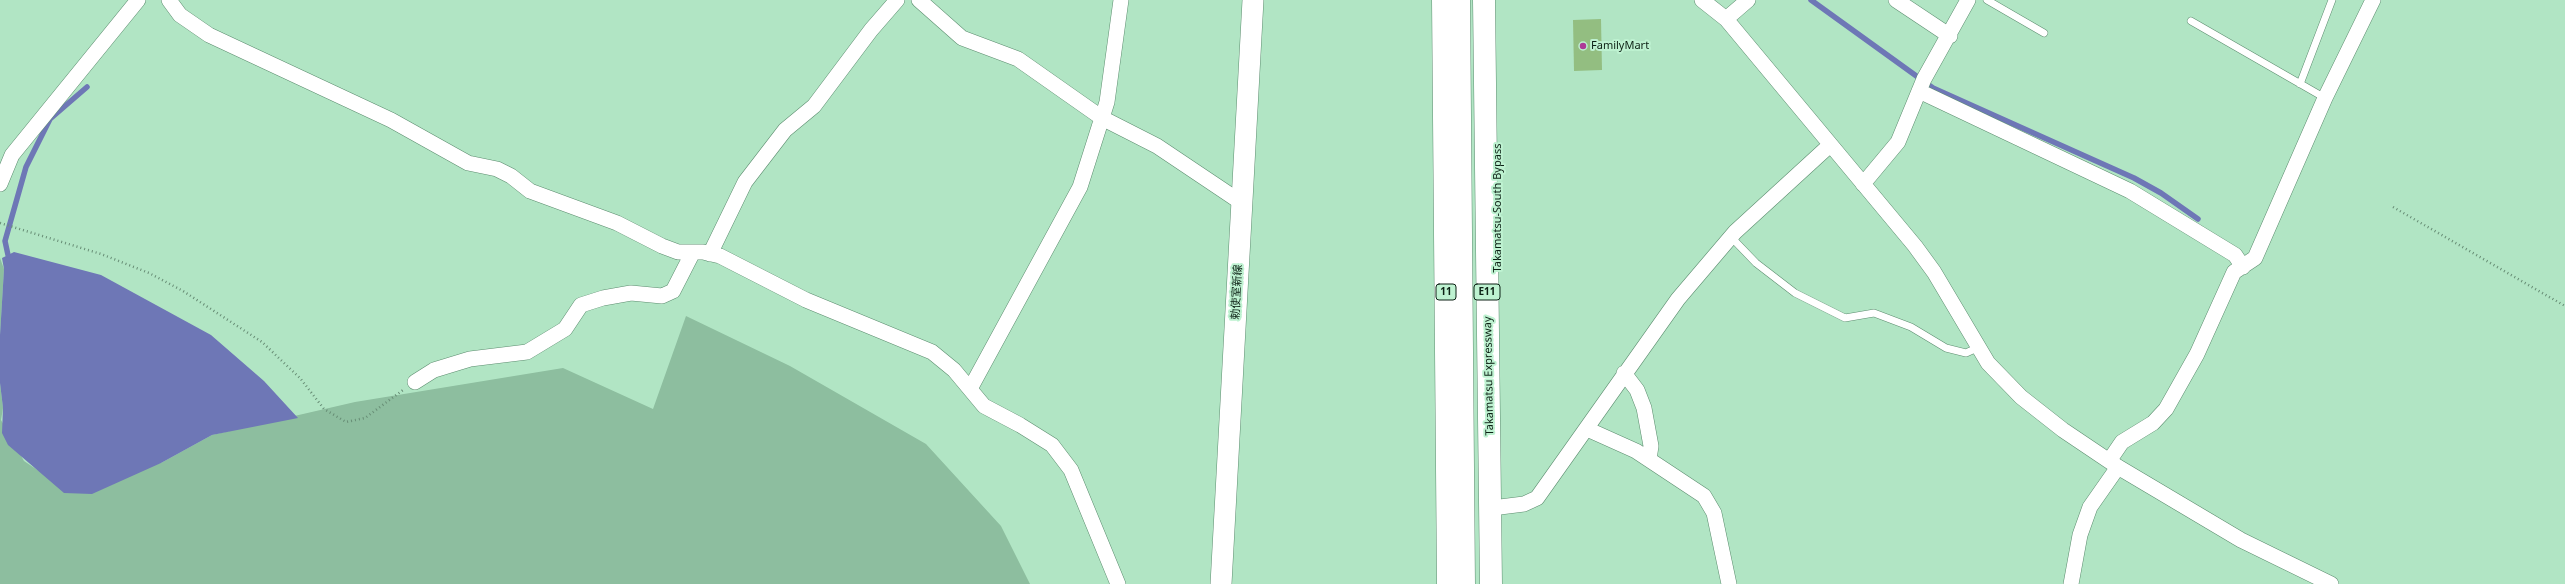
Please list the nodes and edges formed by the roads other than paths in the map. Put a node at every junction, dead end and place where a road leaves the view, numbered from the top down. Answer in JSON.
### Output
{"nodes":[{"id":1,"x":138,"y":0,"type":"edge"},
{"id":2,"x":169,"y":0,"type":"edge"},
{"id":3,"x":897,"y":0,"type":"edge"},
{"id":4,"x":919,"y":0,"type":"edge"},
{"id":5,"x":1121,"y":0,"type":"edge"},
{"id":6,"x":1253,"y":0,"type":"edge"},
{"id":7,"x":1444,"y":0,"type":"edge"},
{"id":8,"x":1459,"y":0,"type":"edge"},
{"id":9,"x":1484,"y":0,"type":"edge"},
{"id":10,"x":1497,"y":0,"type":"edge"},
{"id":11,"x":1702,"y":0,"type":"edge"},
{"id":12,"x":1748,"y":0,"type":"edge"},
{"id":13,"x":1896,"y":0,"type":"edge"},
{"id":14,"x":1968,"y":0,"type":"edge"},
{"id":15,"x":1987,"y":0,"type":"edge"},
{"id":16,"x":2332,"y":0,"type":"edge"},
{"id":17,"x":2373,"y":0,"type":"edge"},
{"id":18,"x":1726,"y":19,"type":"junction"},
{"id":19,"x":2191,"y":21,"type":"dead end"},
{"id":20,"x":2044,"y":33,"type":"dead end"},
{"id":21,"x":1950,"y":36,"type":"junction"},
{"id":22,"x":2300,"y":84,"type":"junction"},
{"id":23,"x":1922,"y":85,"type":"junction"},
{"id":24,"x":2324,"y":98,"type":"junction"},
{"id":25,"x":1102,"y":118,"type":"junction"},
{"id":26,"x":1830,"y":145,"type":"junction"},
{"id":27,"x":0,"y":184,"type":"edge"},
{"id":28,"x":1863,"y":184,"type":"junction"},
{"id":29,"x":1242,"y":203,"type":"junction"},
{"id":30,"x":1731,"y":237,"type":"junction"},
{"id":31,"x":693,"y":252,"type":"junction"},
{"id":32,"x":710,"y":254,"type":"junction"},
{"id":33,"x":2243,"y":266,"type":"junction"},
{"id":34,"x":1979,"y":347,"type":"junction"},
{"id":35,"x":1624,"y":373,"type":"junction"},
{"id":36,"x":415,"y":382,"type":"road end"},
{"id":37,"x":970,"y":389,"type":"junction"},
{"id":38,"x":1588,"y":429,"type":"junction"},
{"id":39,"x":1649,"y":459,"type":"junction"},
{"id":40,"x":2114,"y":464,"type":"junction"},
{"id":41,"x":1500,"y":507,"type":"junction"},
{"id":42,"x":1118,"y":584,"type":"edge"},
{"id":43,"x":1221,"y":584,"type":"edge"},
{"id":44,"x":1448,"y":584,"type":"edge"},
{"id":45,"x":1464,"y":584,"type":"edge"},
{"id":46,"x":1491,"y":584,"type":"edge"},
{"id":47,"x":1502,"y":584,"type":"edge"},
{"id":48,"x":1729,"y":584,"type":"edge"},
{"id":49,"x":2071,"y":584,"type":"edge"},
{"id":50,"x":2331,"y":584,"type":"edge"}],
"edges":[{"from":1,"to":27,"type":"street"},
{"from":2,"to":31,"type":"street"},
{"from":3,"to":32,"type":"street"},
{"from":4,"to":25,"type":"street"},
{"from":5,"to":25,"type":"street"},
{"from":6,"to":29,"type":"main road","name":"勅使室新線"},
{"from":7,"to":44,"type":"highway","number":"11"},
{"from":8,"to":45,"type":"highway","number":"E11"},
{"from":9,"to":46,"type":"highway","name":"Takamatsu Expressway","number":"E11"},
{"from":10,"to":41,"type":"highway","name":"Takamatsu-South Bypass"},
{"from":11,"to":18,"type":"street"},
{"from":12,"to":18,"type":"street"},
{"from":13,"to":21,"type":"street"},
{"from":14,"to":21,"type":"street"},
{"from":15,"to":20,"type":"lane"},
{"from":16,"to":22,"type":"lane"},
{"from":17,"to":24,"type":"street"},
{"from":18,"to":26,"type":"street"},
{"from":19,"to":22,"type":"lane"},
{"from":21,"to":23,"type":"street"},
{"from":22,"to":24,"type":"lane"},
{"from":23,"to":28,"type":"street"},
{"from":23,"to":33,"type":"street"},
{"from":24,"to":33,"type":"street"},
{"from":25,"to":29,"type":"street"},
{"from":25,"to":37,"type":"street"},
{"from":26,"to":28,"type":"street"},
{"from":26,"to":30,"type":"street"},
{"from":28,"to":34,"type":"street"},
{"from":29,"to":43,"type":"main road","name":"勅使室新線"},
{"from":30,"to":34,"type":"lane"},
{"from":30,"to":35,"type":"street"},
{"from":31,"to":32,"type":"street"},
{"from":31,"to":36,"type":"street"},
{"from":32,"to":37,"type":"street"},
{"from":33,"to":40,"type":"street"},
{"from":34,"to":40,"type":"street"},
{"from":35,"to":38,"type":"street"},
{"from":35,"to":39,"type":"street"},
{"from":37,"to":42,"type":"street"},
{"from":38,"to":39,"type":"street"},
{"from":38,"to":41,"type":"street"},
{"from":39,"to":48,"type":"street"},
{"from":40,"to":49,"type":"street"},
{"from":40,"to":50,"type":"street"},
{"from":41,"to":47,"type":"highway","name":"Takamatsu-South Bypass"}]}
